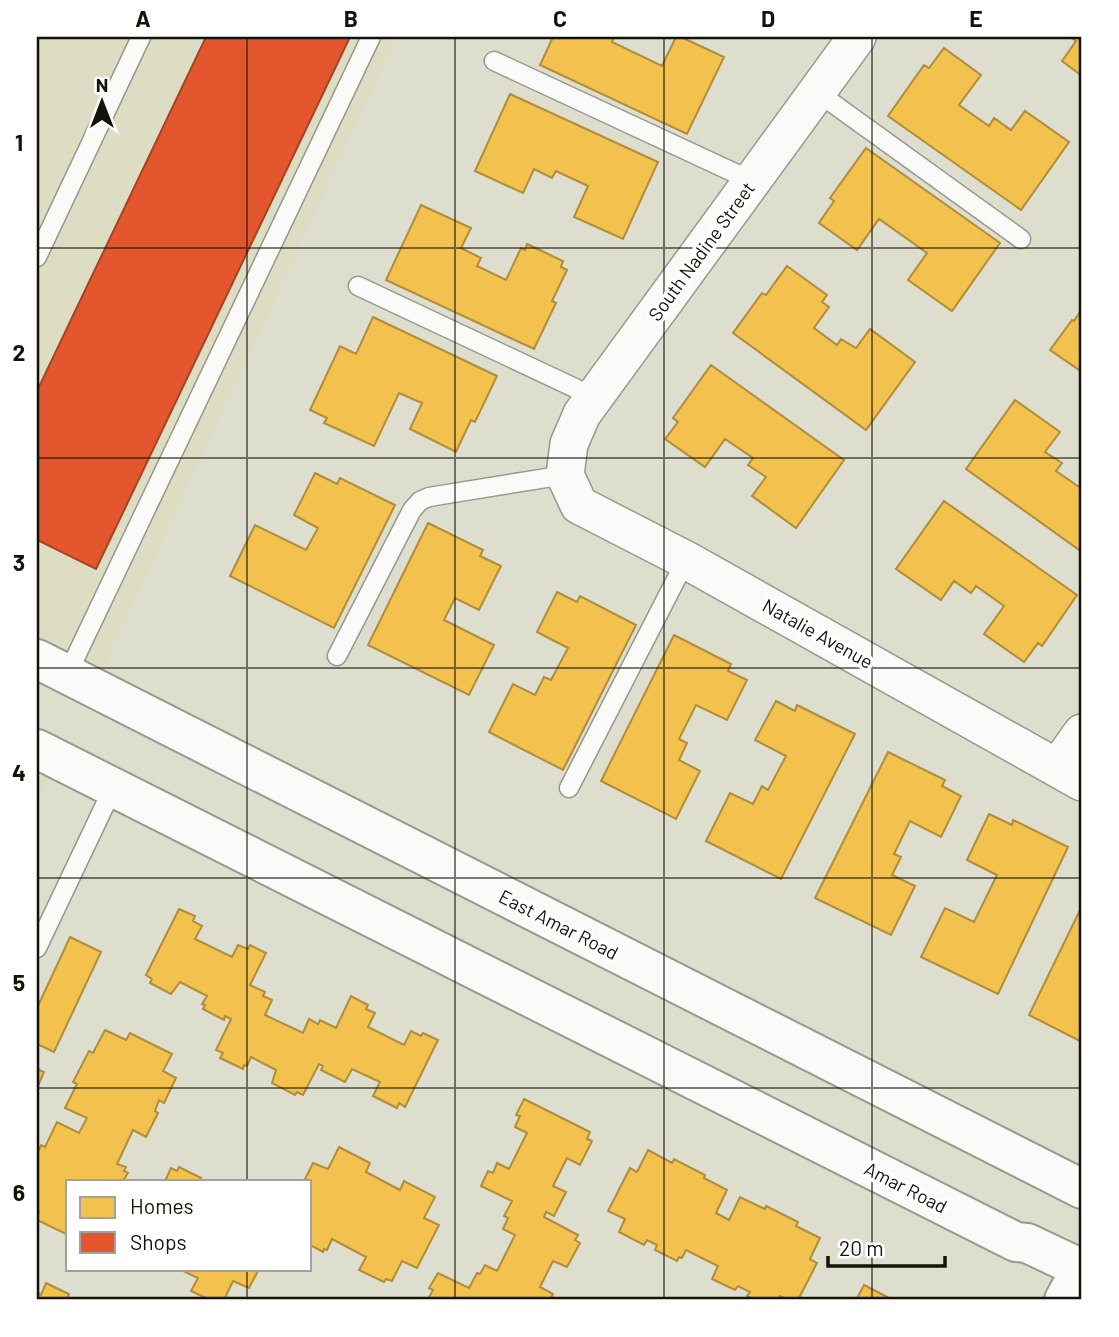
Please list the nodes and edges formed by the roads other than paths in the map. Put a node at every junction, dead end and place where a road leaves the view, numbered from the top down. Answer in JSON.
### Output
{"nodes":[{"id":1,"x":141,"y":37,"type":"edge"},
{"id":2,"x":371,"y":37,"type":"edge"},
{"id":3,"x":857,"y":37,"type":"edge"},
{"id":4,"x":494,"y":61,"type":"dead end"},
{"id":5,"x":817,"y":92,"type":"junction"},
{"id":6,"x":752,"y":181,"type":"junction"},
{"id":7,"x":44,"y":222,"type":"edge"},
{"id":8,"x":1021,"y":239,"type":"dead end"},
{"id":9,"x":37,"y":257,"type":"edge"},
{"id":10,"x":358,"y":286,"type":"dead end"},
{"id":11,"x":594,"y":397,"type":"junction"},
{"id":12,"x":565,"y":475,"type":"junction"},
{"id":13,"x":686,"y":560,"type":"junction"},
{"id":14,"x":337,"y":656,"type":"dead end"},
{"id":15,"x":52,"y":667,"type":"edge"},
{"id":16,"x":1082,"y":733,"type":"edge"},
{"id":17,"x":39,"y":754,"type":"edge"},
{"id":18,"x":1070,"y":775,"type":"edge"},
{"id":19,"x":113,"y":788,"type":"junction"},
{"id":20,"x":569,"y":788,"type":"dead end"},
{"id":21,"x":37,"y":947,"type":"edge"},
{"id":22,"x":1082,"y":1189,"type":"edge"},
{"id":23,"x":1077,"y":1276,"type":"edge"}],
"edges":[{"from":1,"to":7,"type":"lane"},
{"from":2,"to":15,"type":"lane"},
{"from":3,"to":5,"type":"street","name":"South Nadine Street"},
{"from":4,"to":6,"type":"lane"},
{"from":5,"to":6,"type":"street","name":"South Nadine Street"},
{"from":5,"to":8,"type":"lane"},
{"from":6,"to":11,"type":"street","name":"South Nadine Street"},
{"from":7,"to":9,"type":"lane"},
{"from":10,"to":11,"type":"lane"},
{"from":11,"to":12,"type":"street","name":"South Nadine Street"},
{"from":12,"to":13,"type":"street","name":"Natalie Avenue"},
{"from":12,"to":14,"type":"lane"},
{"from":13,"to":18,"type":"street","name":"Natalie Avenue"},
{"from":13,"to":20,"type":"lane"},
{"from":15,"to":22,"type":"main road","name":"East Amar Road"},
{"from":16,"to":18,"type":"street"},
{"from":17,"to":19,"type":"main road"},
{"from":19,"to":21,"type":"lane"},
{"from":19,"to":23,"type":"main road","name":"Amar Road"}]}
